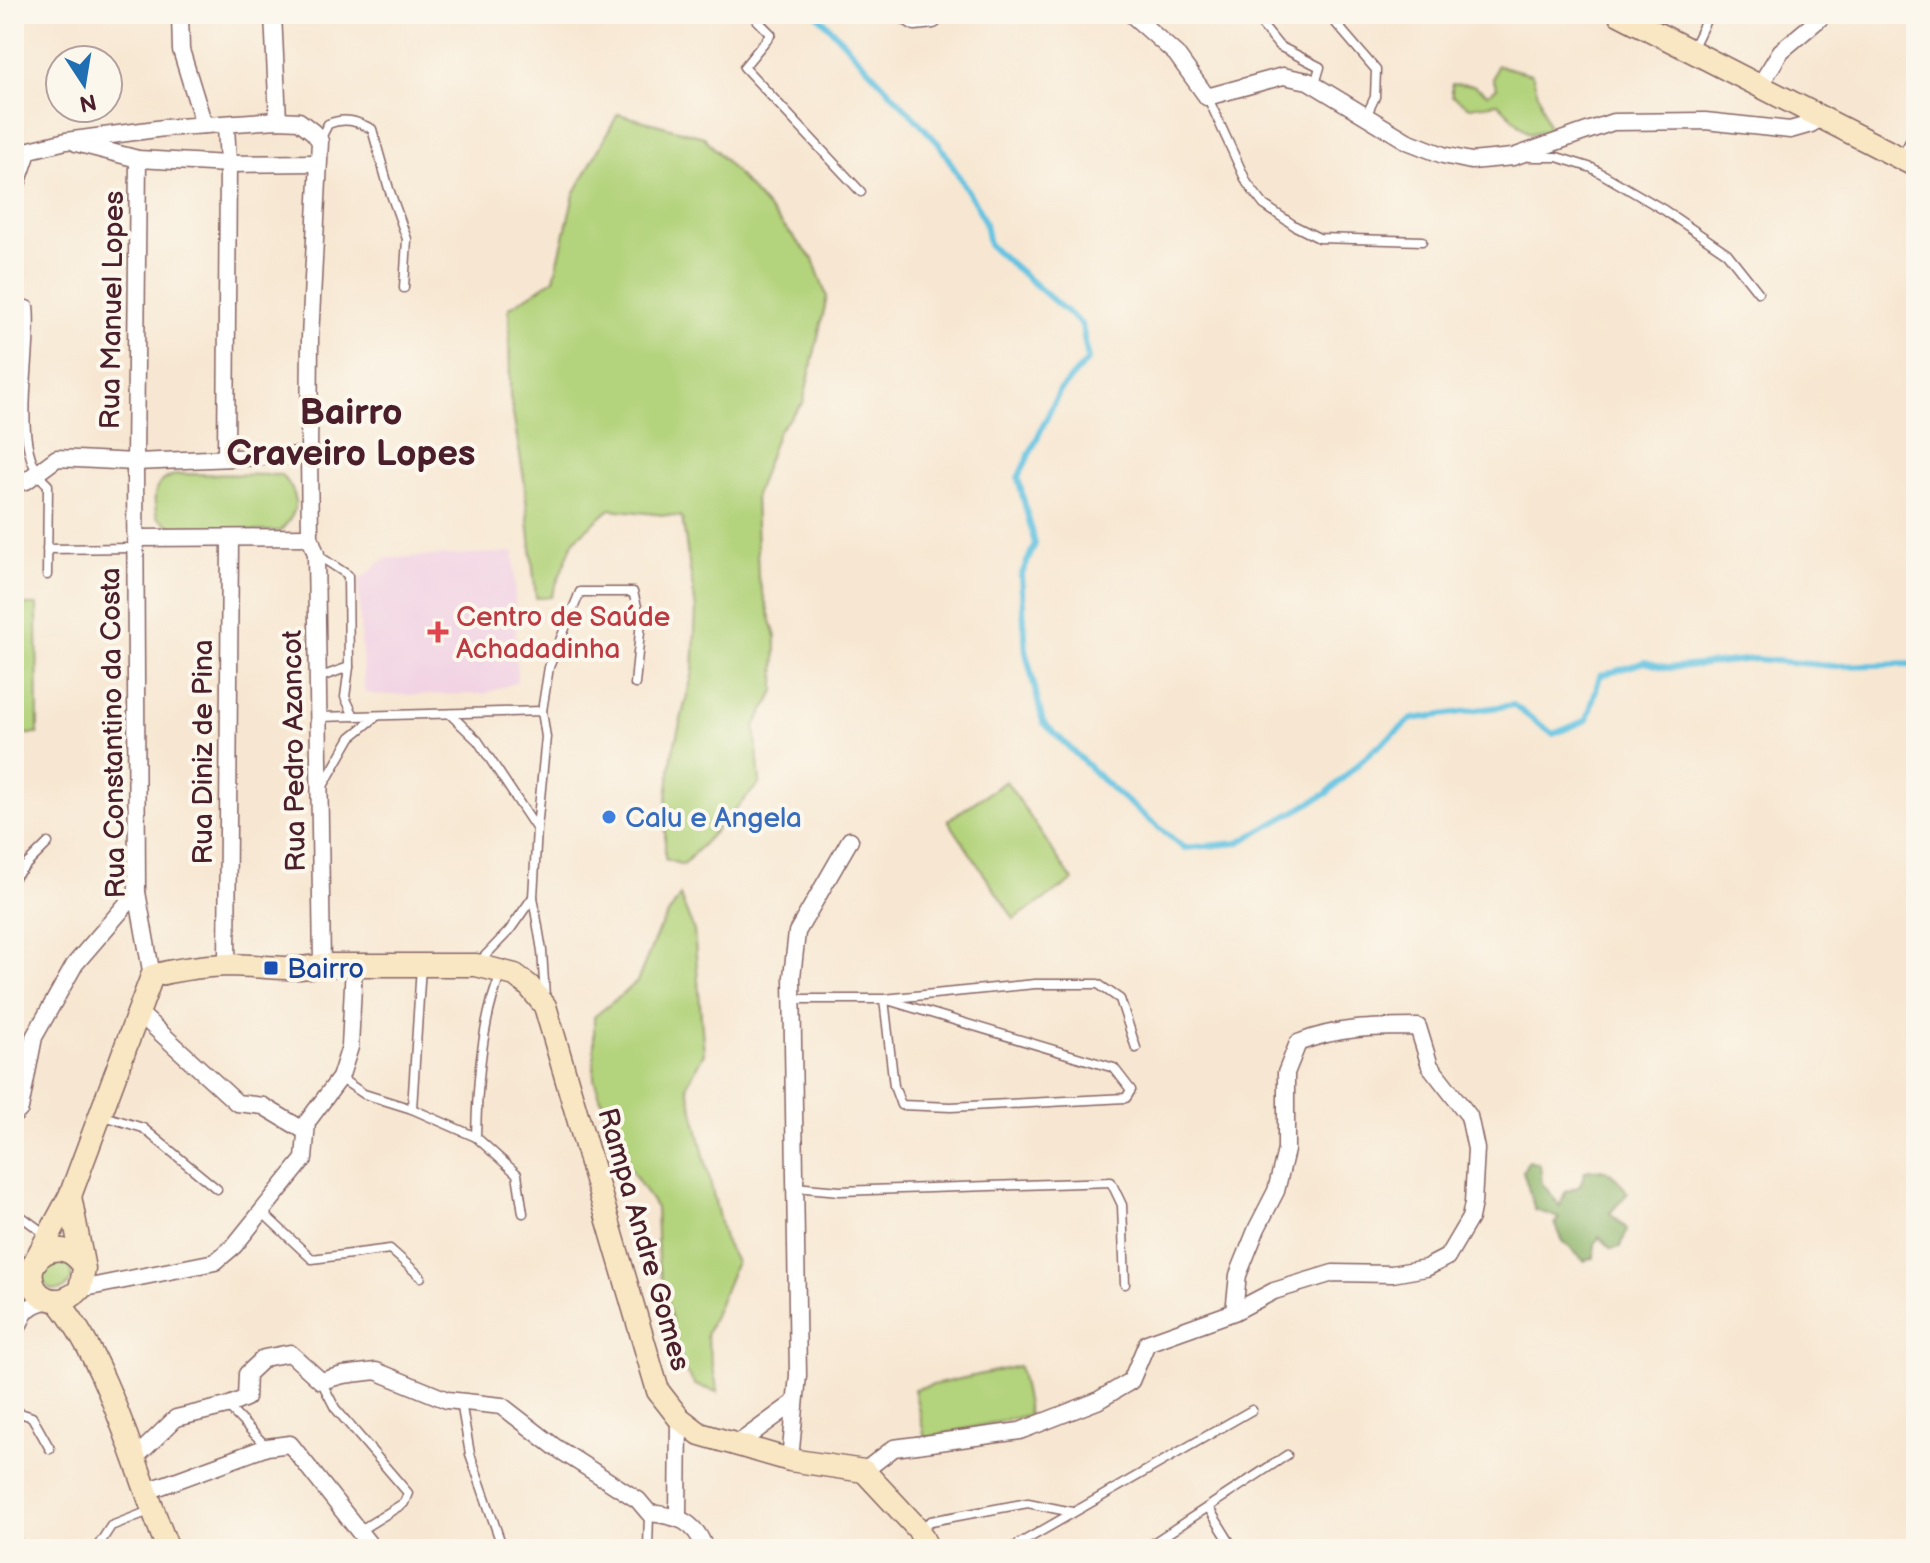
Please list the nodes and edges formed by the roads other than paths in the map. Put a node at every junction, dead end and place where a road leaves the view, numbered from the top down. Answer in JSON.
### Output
{"nodes":[{"id":1,"x":180,"y":14,"type":"edge"},
{"id":2,"x":273,"y":14,"type":"edge"},
{"id":3,"x":751,"y":14,"type":"edge"},
{"id":4,"x":902,"y":14,"type":"edge"},
{"id":5,"x":939,"y":14,"type":"edge"},
{"id":6,"x":1131,"y":14,"type":"edge"},
{"id":7,"x":1253,"y":14,"type":"edge"},
{"id":8,"x":1328,"y":14,"type":"edge"},
{"id":9,"x":1619,"y":14,"type":"edge"},
{"id":10,"x":1709,"y":14,"type":"edge"},
{"id":11,"x":1825,"y":14,"type":"edge"},
{"id":12,"x":1691,"y":50,"type":"junction"},
{"id":13,"x":1315,"y":85,"type":"junction"},
{"id":14,"x":1760,"y":85,"type":"junction"},
{"id":15,"x":1207,"y":97,"type":"junction"},
{"id":16,"x":1366,"y":117,"type":"junction"},
{"id":17,"x":1822,"y":117,"type":"junction"},
{"id":18,"x":278,"y":120,"type":"junction"},
{"id":19,"x":204,"y":125,"type":"junction"},
{"id":20,"x":226,"y":125,"type":"junction"},
{"id":21,"x":1916,"y":138,"type":"edge"},
{"id":22,"x":66,"y":141,"type":"junction"},
{"id":23,"x":320,"y":141,"type":"junction"},
{"id":24,"x":33,"y":150,"type":"junction"},
{"id":25,"x":14,"y":154,"type":"edge"},
{"id":26,"x":1513,"y":157,"type":"junction"},
{"id":27,"x":138,"y":159,"type":"junction"},
{"id":28,"x":317,"y":163,"type":"junction"},
{"id":29,"x":1911,"y":163,"type":"edge"},
{"id":30,"x":228,"y":164,"type":"junction"},
{"id":31,"x":861,"y":192,"type":"dead end"},
{"id":32,"x":14,"y":205,"type":"edge"},
{"id":33,"x":1422,"y":241,"type":"dead end"},
{"id":34,"x":404,"y":288,"type":"dead end"},
{"id":35,"x":1758,"y":292,"type":"dead end"},
{"id":36,"x":14,"y":300,"type":"edge"},
{"id":37,"x":309,"y":455,"type":"junction"},
{"id":38,"x":226,"y":458,"type":"junction"},
{"id":39,"x":135,"y":462,"type":"junction"},
{"id":40,"x":35,"y":474,"type":"junction"},
{"id":41,"x":14,"y":484,"type":"edge"},
{"id":42,"x":310,"y":537,"type":"junction"},
{"id":43,"x":230,"y":538,"type":"junction"},
{"id":44,"x":136,"y":543,"type":"junction"},
{"id":45,"x":47,"y":549,"type":"junction"},
{"id":46,"x":316,"y":554,"type":"junction"},
{"id":47,"x":47,"y":575,"type":"dead end"},
{"id":48,"x":349,"y":667,"type":"junction"},
{"id":49,"x":318,"y":678,"type":"junction"},
{"id":50,"x":635,"y":684,"type":"dead end"},
{"id":51,"x":542,"y":711,"type":"junction"},
{"id":52,"x":450,"y":714,"type":"junction"},
{"id":53,"x":378,"y":715,"type":"junction"},
{"id":54,"x":354,"y":716,"type":"junction"},
{"id":55,"x":319,"y":717,"type":"junction"},
{"id":56,"x":320,"y":792,"type":"junction"},
{"id":57,"x":537,"y":829,"type":"junction"},
{"id":58,"x":850,"y":840,"type":"dead end"},
{"id":59,"x":48,"y":843,"type":"dead end"},
{"id":60,"x":14,"y":877,"type":"edge"},
{"id":61,"x":137,"y":892,"type":"junction"},
{"id":62,"x":533,"y":897,"type":"junction"},
{"id":63,"x":227,"y":965,"type":"junction"},
{"id":64,"x":322,"y":965,"type":"junction"},
{"id":65,"x":354,"y":965,"type":"junction"},
{"id":66,"x":422,"y":965,"type":"junction"},
{"id":67,"x":476,"y":965,"type":"junction"},
{"id":68,"x":502,"y":971,"type":"junction"},
{"id":69,"x":152,"y":976,"type":"junction"},
{"id":70,"x":792,"y":999,"type":"junction"},
{"id":71,"x":884,"y":999,"type":"junction"},
{"id":72,"x":545,"y":1006,"type":"junction"},
{"id":73,"x":139,"y":1013,"type":"junction"},
{"id":74,"x":1136,"y":1048,"type":"dead end"},
{"id":75,"x":340,"y":1078,"type":"junction"},
{"id":76,"x":412,"y":1109,"type":"junction"},
{"id":77,"x":14,"y":1115,"type":"edge"},
{"id":78,"x":101,"y":1115,"type":"junction"},
{"id":79,"x":305,"y":1131,"type":"junction"},
{"id":80,"x":476,"y":1137,"type":"junction"},
{"id":81,"x":794,"y":1186,"type":"junction"},
{"id":82,"x":217,"y":1189,"type":"dead end"},
{"id":83,"x":70,"y":1196,"type":"junction"},
{"id":84,"x":14,"y":1211,"type":"edge"},
{"id":85,"x":261,"y":1212,"type":"junction"},
{"id":86,"x":523,"y":1213,"type":"dead end"},
{"id":87,"x":49,"y":1237,"type":"junction"},
{"id":88,"x":81,"y":1262,"type":"junction"},
{"id":89,"x":24,"y":1265,"type":"edge"},
{"id":90,"x":421,"y":1277,"type":"dead end"},
{"id":91,"x":1125,"y":1284,"type":"dead end"},
{"id":92,"x":80,"y":1289,"type":"junction"},
{"id":93,"x":39,"y":1294,"type":"edge"},
{"id":94,"x":1234,"y":1312,"type":"junction"},
{"id":95,"x":14,"y":1337,"type":"edge"},
{"id":96,"x":95,"y":1361,"type":"junction"},
{"id":97,"x":321,"y":1381,"type":"junction"},
{"id":98,"x":461,"y":1402,"type":"junction"},
{"id":99,"x":795,"y":1402,"type":"junction"},
{"id":100,"x":227,"y":1406,"type":"junction"},
{"id":101,"x":1252,"y":1410,"type":"dead end"},
{"id":102,"x":14,"y":1411,"type":"edge"},
{"id":103,"x":679,"y":1418,"type":"junction"},
{"id":104,"x":736,"y":1445,"type":"junction"},
{"id":105,"x":267,"y":1447,"type":"junction"},
{"id":106,"x":50,"y":1449,"type":"dead end"},
{"id":107,"x":1287,"y":1455,"type":"dead end"},
{"id":108,"x":133,"y":1460,"type":"junction"},
{"id":109,"x":790,"y":1460,"type":"junction"},
{"id":110,"x":864,"y":1471,"type":"junction"},
{"id":111,"x":149,"y":1501,"type":"junction"},
{"id":112,"x":1208,"y":1507,"type":"junction"},
{"id":113,"x":649,"y":1513,"type":"junction"},
{"id":114,"x":1072,"y":1513,"type":"junction"},
{"id":115,"x":678,"y":1516,"type":"junction"},
{"id":116,"x":14,"y":1534,"type":"edge"},
{"id":117,"x":923,"y":1539,"type":"edge"},
{"id":118,"x":365,"y":1543,"type":"edge"},
{"id":119,"x":19,"y":1549,"type":"edge"},
{"id":120,"x":96,"y":1549,"type":"edge"},
{"id":121,"x":168,"y":1549,"type":"edge"},
{"id":122,"x":503,"y":1549,"type":"edge"},
{"id":123,"x":648,"y":1549,"type":"edge"},
{"id":124,"x":705,"y":1549,"type":"edge"},
{"id":125,"x":1010,"y":1549,"type":"edge"},
{"id":126,"x":1144,"y":1549,"type":"edge"},
{"id":127,"x":1234,"y":1549,"type":"edge"}],
"edges":[{"from":1,"to":19,"type":"street"},
{"from":2,"to":18,"type":"street"},
{"from":3,"to":31,"type":"lane"},
{"from":4,"to":5,"type":"street"},
{"from":6,"to":15,"type":"street"},
{"from":7,"to":13,"type":"lane"},
{"from":8,"to":16,"type":"lane"},
{"from":9,"to":12,"type":"street"},
{"from":10,"to":12,"type":"lane"},
{"from":11,"to":14,"type":"street"},
{"from":12,"to":14,"type":"street"},
{"from":13,"to":15,"type":"street"},
{"from":13,"to":16,"type":"street"},
{"from":14,"to":17,"type":"street"},
{"from":15,"to":33,"type":"lane"},
{"from":16,"to":26,"type":"street"},
{"from":17,"to":26,"type":"street"},
{"from":17,"to":29,"type":"street"},
{"from":18,"to":20,"type":"street"},
{"from":18,"to":23,"type":"street"},
{"from":19,"to":20,"type":"street"},
{"from":19,"to":22,"type":"street"},
{"from":20,"to":30,"type":"street"},
{"from":21,"to":29,"type":"street"},
{"from":22,"to":24,"type":"street"},
{"from":22,"to":27,"type":"street"},
{"from":23,"to":28,"type":"street","name":"Rua Pedro Azancot"},
{"from":23,"to":34,"type":"lane"},
{"from":24,"to":25,"type":"street"},
{"from":24,"to":32,"type":"lane"},
{"from":26,"to":35,"type":"lane"},
{"from":27,"to":30,"type":"street"},
{"from":27,"to":39,"type":"street","name":"Rua Manuel Lopes"},
{"from":28,"to":30,"type":"street"},
{"from":28,"to":37,"type":"street","name":"Rua Pedro Azancot"},
{"from":30,"to":38,"type":"street"},
{"from":36,"to":40,"type":"lane"},
{"from":37,"to":38,"type":"street"},
{"from":37,"to":42,"type":"street","name":"Rua Pedro Azancot"},
{"from":38,"to":39,"type":"street"},
{"from":39,"to":40,"type":"street"},
{"from":39,"to":44,"type":"street","name":"Rua Manuel Lopes"},
{"from":40,"to":41,"type":"street"},
{"from":40,"to":45,"type":"lane"},
{"from":42,"to":43,"type":"street"},
{"from":42,"to":46,"type":"street","name":"Rua Pedro Azancot"},
{"from":43,"to":44,"type":"street"},
{"from":43,"to":63,"type":"street","name":"Rua Diniz de Pina"},
{"from":44,"to":45,"type":"lane"},
{"from":44,"to":61,"type":"street","name":"Rua Constantino da Costa"},
{"from":45,"to":47,"type":"lane"},
{"from":46,"to":48,"type":"lane"},
{"from":46,"to":49,"type":"street","name":"Rua Pedro Azancot"},
{"from":48,"to":49,"type":"lane"},
{"from":48,"to":54,"type":"lane"},
{"from":49,"to":55,"type":"street","name":"Rua Pedro Azancot"},
{"from":50,"to":51,"type":"lane"},
{"from":51,"to":52,"type":"lane"},
{"from":51,"to":57,"type":"lane"},
{"from":52,"to":53,"type":"lane"},
{"from":52,"to":57,"type":"lane"},
{"from":53,"to":54,"type":"lane"},
{"from":53,"to":56,"type":"lane"},
{"from":54,"to":55,"type":"lane"},
{"from":55,"to":56,"type":"street","name":"Rua Pedro Azancot"},
{"from":56,"to":64,"type":"street","name":"Rua Pedro Azancot"},
{"from":57,"to":62,"type":"lane"},
{"from":58,"to":70,"type":"street"},
{"from":59,"to":60,"type":"lane"},
{"from":61,"to":69,"type":"street","name":"Rua Constantino da Costa"},
{"from":61,"to":77,"type":"street"},
{"from":62,"to":67,"type":"lane"},
{"from":62,"to":72,"type":"lane"},
{"from":63,"to":64,"type":"street"},
{"from":63,"to":69,"type":"street"},
{"from":64,"to":65,"type":"street"},
{"from":65,"to":66,"type":"street"},
{"from":65,"to":75,"type":"street"},
{"from":66,"to":67,"type":"street"},
{"from":66,"to":76,"type":"lane"},
{"from":67,"to":68,"type":"street","name":"Rampa Andre Gomes"},
{"from":68,"to":72,"type":"street","name":"Rampa Andre Gomes"},
{"from":68,"to":80,"type":"lane"},
{"from":69,"to":73,"type":"street"},
{"from":70,"to":71,"type":"lane"},
{"from":70,"to":81,"type":"street"},
{"from":71,"to":71,"type":"lane"},
{"from":71,"to":74,"type":"lane"},
{"from":72,"to":103,"type":"street","name":"Rampa Andre Gomes"},
{"from":73,"to":78,"type":"street"},
{"from":73,"to":79,"type":"street"},
{"from":75,"to":76,"type":"lane"},
{"from":75,"to":79,"type":"street"},
{"from":76,"to":80,"type":"lane"},
{"from":78,"to":82,"type":"lane"},
{"from":78,"to":83,"type":"street"},
{"from":79,"to":85,"type":"street"},
{"from":80,"to":86,"type":"lane"},
{"from":81,"to":91,"type":"lane"},
{"from":81,"to":99,"type":"street"},
{"from":83,"to":87,"type":"street"},
{"from":83,"to":88,"type":"street"},
{"from":84,"to":87,"type":"lane"},
{"from":85,"to":90,"type":"lane"},
{"from":85,"to":92,"type":"street"},
{"from":87,"to":89,"type":"street"},
{"from":88,"to":89,"type":"street"},
{"from":88,"to":92,"type":"street"},
{"from":89,"to":93,"type":"street"},
{"from":92,"to":93,"type":"street"},
{"from":92,"to":96,"type":"street"},
{"from":93,"to":95,"type":"street"},
{"from":93,"to":96,"type":"street"},
{"from":94,"to":94,"type":"street"},
{"from":94,"to":110,"type":"street"},
{"from":96,"to":108,"type":"street"},
{"from":97,"to":98,"type":"street"},
{"from":97,"to":100,"type":"street"},
{"from":97,"to":118,"type":"lane"},
{"from":98,"to":113,"type":"street"},
{"from":98,"to":122,"type":"lane"},
{"from":99,"to":104,"type":"street"},
{"from":99,"to":109,"type":"street"},
{"from":100,"to":105,"type":"lane"},
{"from":100,"to":108,"type":"street"},
{"from":101,"to":114,"type":"lane"},
{"from":102,"to":106,"type":"lane"},
{"from":103,"to":104,"type":"street","name":"Rampa Andre Gomes"},
{"from":103,"to":115,"type":"street"},
{"from":104,"to":109,"type":"street","name":"Rampa Andre Gomes"},
{"from":105,"to":111,"type":"street"},
{"from":105,"to":118,"type":"street"},
{"from":107,"to":112,"type":"lane"},
{"from":108,"to":111,"type":"street"},
{"from":109,"to":110,"type":"street","name":"Rampa Andre Gomes"},
{"from":110,"to":117,"type":"street"},
{"from":111,"to":120,"type":"lane"},
{"from":111,"to":121,"type":"street"},
{"from":112,"to":126,"type":"lane"},
{"from":112,"to":127,"type":"lane"},
{"from":113,"to":115,"type":"street"},
{"from":113,"to":123,"type":"lane"},
{"from":114,"to":117,"type":"lane"},
{"from":114,"to":125,"type":"lane"},
{"from":115,"to":124,"type":"street"},
{"from":116,"to":119,"type":"lane"}]}
